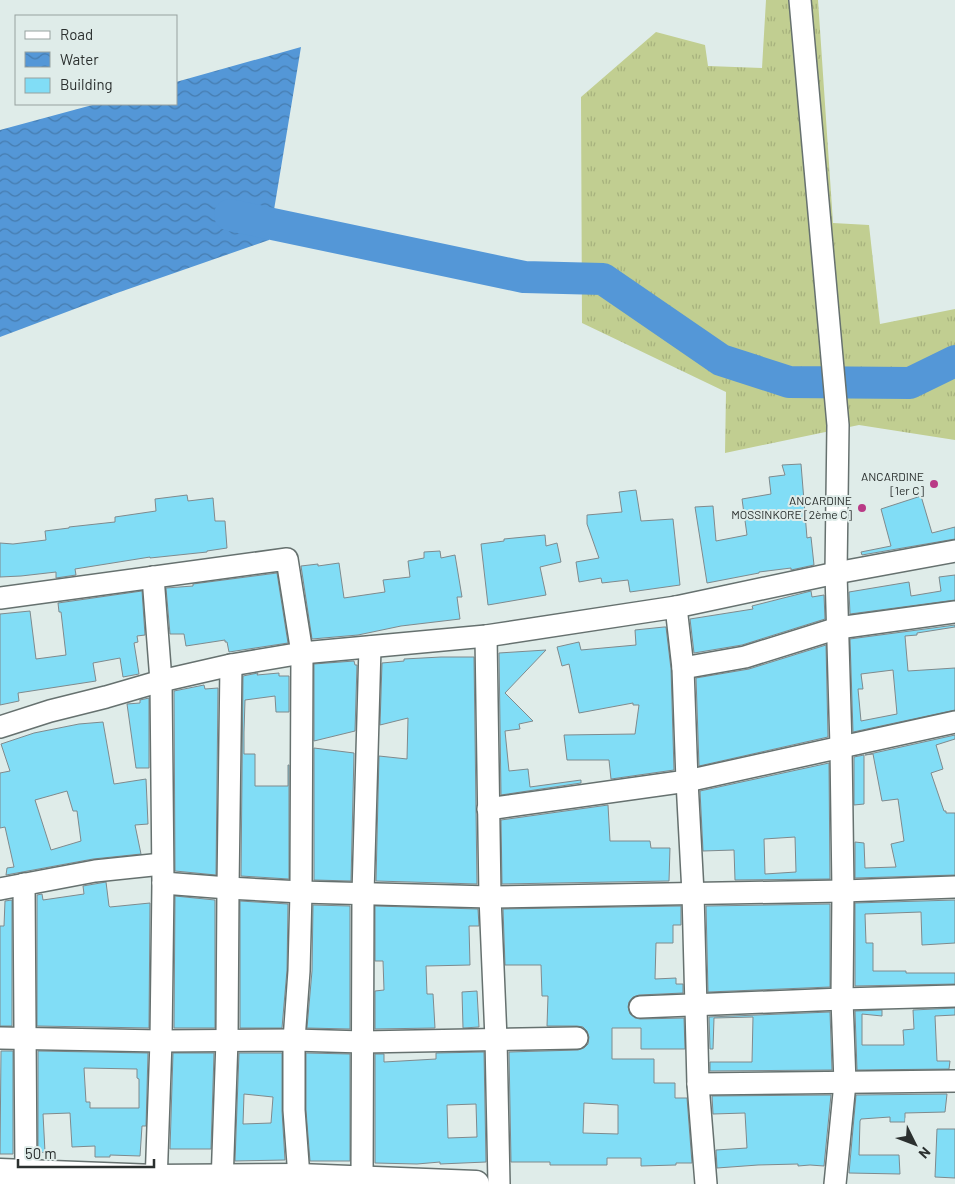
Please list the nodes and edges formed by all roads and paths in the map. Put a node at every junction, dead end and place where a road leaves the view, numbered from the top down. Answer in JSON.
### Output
{"nodes":[{"id":1,"x":800,"y":0,"type":"edge"},
{"id":2,"x":955,"y":551,"type":"edge"},
{"id":3,"x":836,"y":573,"type":"junction"},
{"id":4,"x":153,"y":577,"type":"junction"},
{"id":5,"x":0,"y":598,"type":"edge"},
{"id":6,"x":676,"y":607,"type":"junction"},
{"id":7,"x":955,"y":612,"type":"edge"},
{"id":8,"x":838,"y":628,"type":"junction"},
{"id":9,"x":486,"y":636,"type":"junction"},
{"id":10,"x":370,"y":647,"type":"junction"},
{"id":11,"x":302,"y":654,"type":"junction"},
{"id":12,"x":231,"y":665,"type":"junction"},
{"id":13,"x":683,"y":668,"type":"junction"},
{"id":14,"x":161,"y":681,"type":"junction"},
{"id":15,"x":955,"y":722,"type":"edge"},
{"id":16,"x":0,"y":727,"type":"edge"},
{"id":17,"x":841,"y":747,"type":"junction"},
{"id":18,"x":687,"y":780,"type":"junction"},
{"id":19,"x":488,"y":810,"type":"junction"},
{"id":20,"x":163,"y":873,"type":"junction"},
{"id":21,"x":24,"y":884,"type":"junction"},
{"id":22,"x":955,"y":887,"type":"edge"},
{"id":23,"x":228,"y":888,"type":"junction"},
{"id":24,"x":0,"y":889,"type":"edge"},
{"id":25,"x":843,"y":891,"type":"junction"},
{"id":26,"x":301,"y":892,"type":"junction"},
{"id":27,"x":694,"y":893,"type":"junction"},
{"id":28,"x":363,"y":894,"type":"junction"},
{"id":29,"x":490,"y":897,"type":"junction"},
{"id":30,"x":955,"y":996,"type":"edge"},
{"id":31,"x":842,"y":999,"type":"junction"},
{"id":32,"x":696,"y":1006,"type":"junction"},
{"id":33,"x":640,"y":1008,"type":"dead end"},
{"id":34,"x":0,"y":1038,"type":"edge"},
{"id":35,"x":25,"y":1038,"type":"junction"},
{"id":36,"x":577,"y":1038,"type":"dead end"},
{"id":37,"x":496,"y":1039,"type":"junction"},
{"id":38,"x":227,"y":1040,"type":"junction"},
{"id":39,"x":294,"y":1040,"type":"junction"},
{"id":40,"x":161,"y":1041,"type":"junction"},
{"id":41,"x":363,"y":1042,"type":"junction"},
{"id":42,"x":955,"y":1081,"type":"edge"},
{"id":43,"x":845,"y":1083,"type":"junction"},
{"id":44,"x":698,"y":1084,"type":"junction"},
{"id":45,"x":0,"y":1172,"type":"edge"},
{"id":46,"x":26,"y":1179,"type":"edge"},
{"id":47,"x":155,"y":1181,"type":"edge"},
{"id":48,"x":222,"y":1181,"type":"edge"},
{"id":49,"x":299,"y":1181,"type":"edge"},
{"id":50,"x":362,"y":1182,"type":"edge"},
{"id":51,"x":476,"y":1184,"type":"edge"},
{"id":52,"x":499,"y":1184,"type":"edge"},
{"id":53,"x":706,"y":1184,"type":"edge"},
{"id":54,"x":835,"y":1184,"type":"edge"}],
"edges":[{"from":1,"to":3,"type":"street"},
{"from":2,"to":3,"type":"street"},
{"from":3,"to":6,"type":"street"},
{"from":3,"to":8,"type":"street"},
{"from":4,"to":5,"type":"street"},
{"from":4,"to":11,"type":"street"},
{"from":4,"to":14,"type":"street"},
{"from":6,"to":9,"type":"street"},
{"from":6,"to":13,"type":"street"},
{"from":7,"to":8,"type":"street"},
{"from":8,"to":13,"type":"street"},
{"from":8,"to":17,"type":"street"},
{"from":9,"to":10,"type":"street"},
{"from":9,"to":19,"type":"street"},
{"from":10,"to":11,"type":"street"},
{"from":10,"to":28,"type":"street"},
{"from":11,"to":12,"type":"street"},
{"from":11,"to":26,"type":"street"},
{"from":12,"to":14,"type":"street"},
{"from":12,"to":23,"type":"street"},
{"from":13,"to":18,"type":"street"},
{"from":14,"to":16,"type":"street"},
{"from":14,"to":20,"type":"street"},
{"from":15,"to":17,"type":"street"},
{"from":17,"to":18,"type":"street"},
{"from":17,"to":25,"type":"street"},
{"from":18,"to":19,"type":"street"},
{"from":18,"to":27,"type":"street"},
{"from":19,"to":29,"type":"street"},
{"from":20,"to":21,"type":"street"},
{"from":20,"to":23,"type":"street"},
{"from":20,"to":40,"type":"street"},
{"from":21,"to":24,"type":"street"},
{"from":21,"to":35,"type":"street"},
{"from":22,"to":25,"type":"street"},
{"from":23,"to":26,"type":"street"},
{"from":23,"to":38,"type":"street"},
{"from":25,"to":27,"type":"street"},
{"from":25,"to":31,"type":"street"},
{"from":26,"to":28,"type":"street"},
{"from":26,"to":39,"type":"street"},
{"from":27,"to":29,"type":"street"},
{"from":27,"to":32,"type":"street"},
{"from":28,"to":29,"type":"street"},
{"from":28,"to":41,"type":"street"},
{"from":29,"to":37,"type":"street"},
{"from":30,"to":31,"type":"street"},
{"from":31,"to":32,"type":"street"},
{"from":31,"to":43,"type":"street"},
{"from":32,"to":33,"type":"street"},
{"from":32,"to":44,"type":"street"},
{"from":34,"to":35,"type":"street"},
{"from":35,"to":40,"type":"street"},
{"from":35,"to":46,"type":"street"},
{"from":36,"to":37,"type":"street"},
{"from":37,"to":41,"type":"street"},
{"from":37,"to":52,"type":"street"},
{"from":38,"to":39,"type":"street"},
{"from":38,"to":40,"type":"street"},
{"from":38,"to":48,"type":"street"},
{"from":39,"to":41,"type":"street"},
{"from":39,"to":49,"type":"street"},
{"from":40,"to":47,"type":"street"},
{"from":41,"to":50,"type":"street"},
{"from":42,"to":43,"type":"street"},
{"from":43,"to":44,"type":"street"},
{"from":43,"to":54,"type":"street"},
{"from":44,"to":53,"type":"street"},
{"from":45,"to":46,"type":"main road"},
{"from":46,"to":47,"type":"main road"},
{"from":47,"to":48,"type":"main road"},
{"from":48,"to":49,"type":"main road"},
{"from":49,"to":50,"type":"main road"},
{"from":50,"to":51,"type":"main road"}]}
